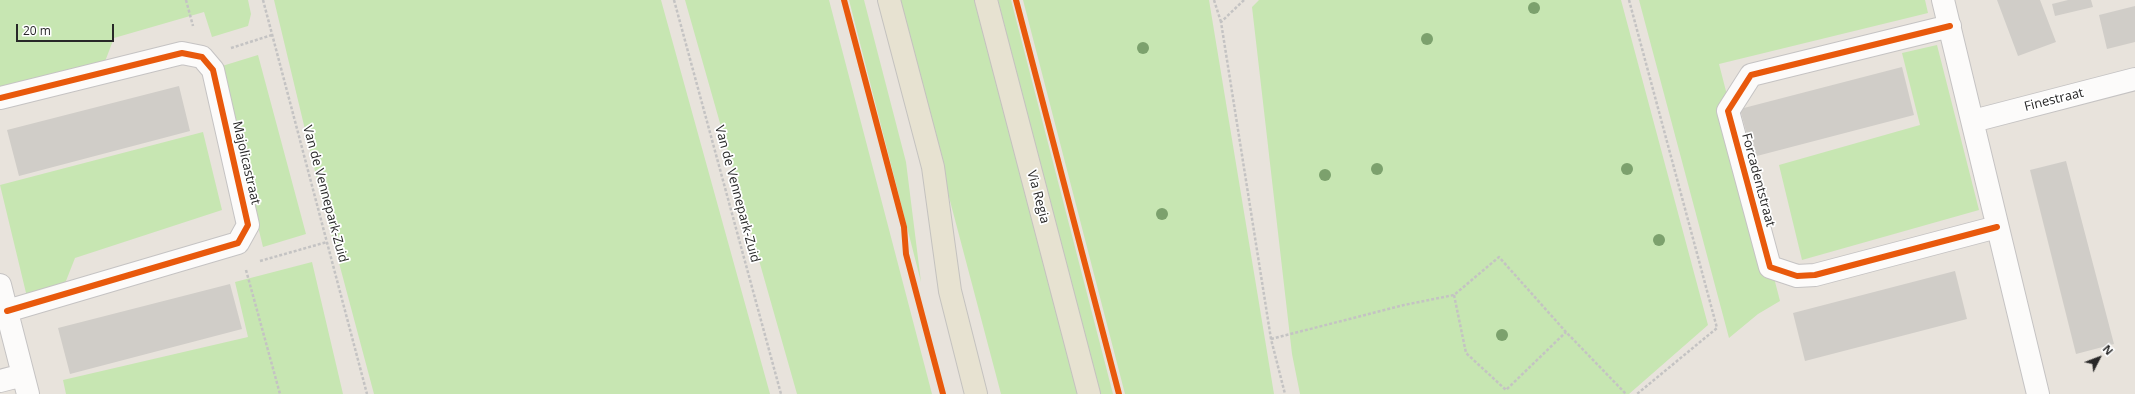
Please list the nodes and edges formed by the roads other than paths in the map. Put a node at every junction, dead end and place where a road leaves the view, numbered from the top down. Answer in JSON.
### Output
{"nodes":[{"id":1,"x":889,"y":0,"type":"edge"},
{"id":2,"x":986,"y":0,"type":"edge"},
{"id":3,"x":1943,"y":0,"type":"edge"},
{"id":4,"x":1950,"y":26,"type":"junction"},
{"id":5,"x":2135,"y":79,"type":"edge"},
{"id":6,"x":0,"y":98,"type":"edge"},
{"id":7,"x":1973,"y":121,"type":"junction"},
{"id":8,"x":1997,"y":227,"type":"junction"},
{"id":9,"x":0,"y":285,"type":"edge"},
{"id":10,"x":7,"y":311,"type":"junction"},
{"id":11,"x":0,"y":381,"type":"edge"},
{"id":12,"x":26,"y":384,"type":"edge"},
{"id":13,"x":976,"y":394,"type":"edge"},
{"id":14,"x":1089,"y":394,"type":"edge"},
{"id":15,"x":2038,"y":394,"type":"edge"}],
"edges":[{"from":1,"to":13,"type":"main road"},
{"from":2,"to":14,"type":"main road","name":"Via Regia"},
{"from":3,"to":4,"type":"street"},
{"from":4,"to":7,"type":"street"},
{"from":4,"to":8,"type":"street","name":"Forcadentstraat"},
{"from":5,"to":7,"type":"street","name":"Finestraat"},
{"from":6,"to":10,"type":"street","name":"Majolicastraat"},
{"from":7,"to":8,"type":"street"},
{"from":8,"to":15,"type":"street"},
{"from":9,"to":10,"type":"street"},
{"from":10,"to":12,"type":"street"},
{"from":11,"to":12,"type":"street"}]}
